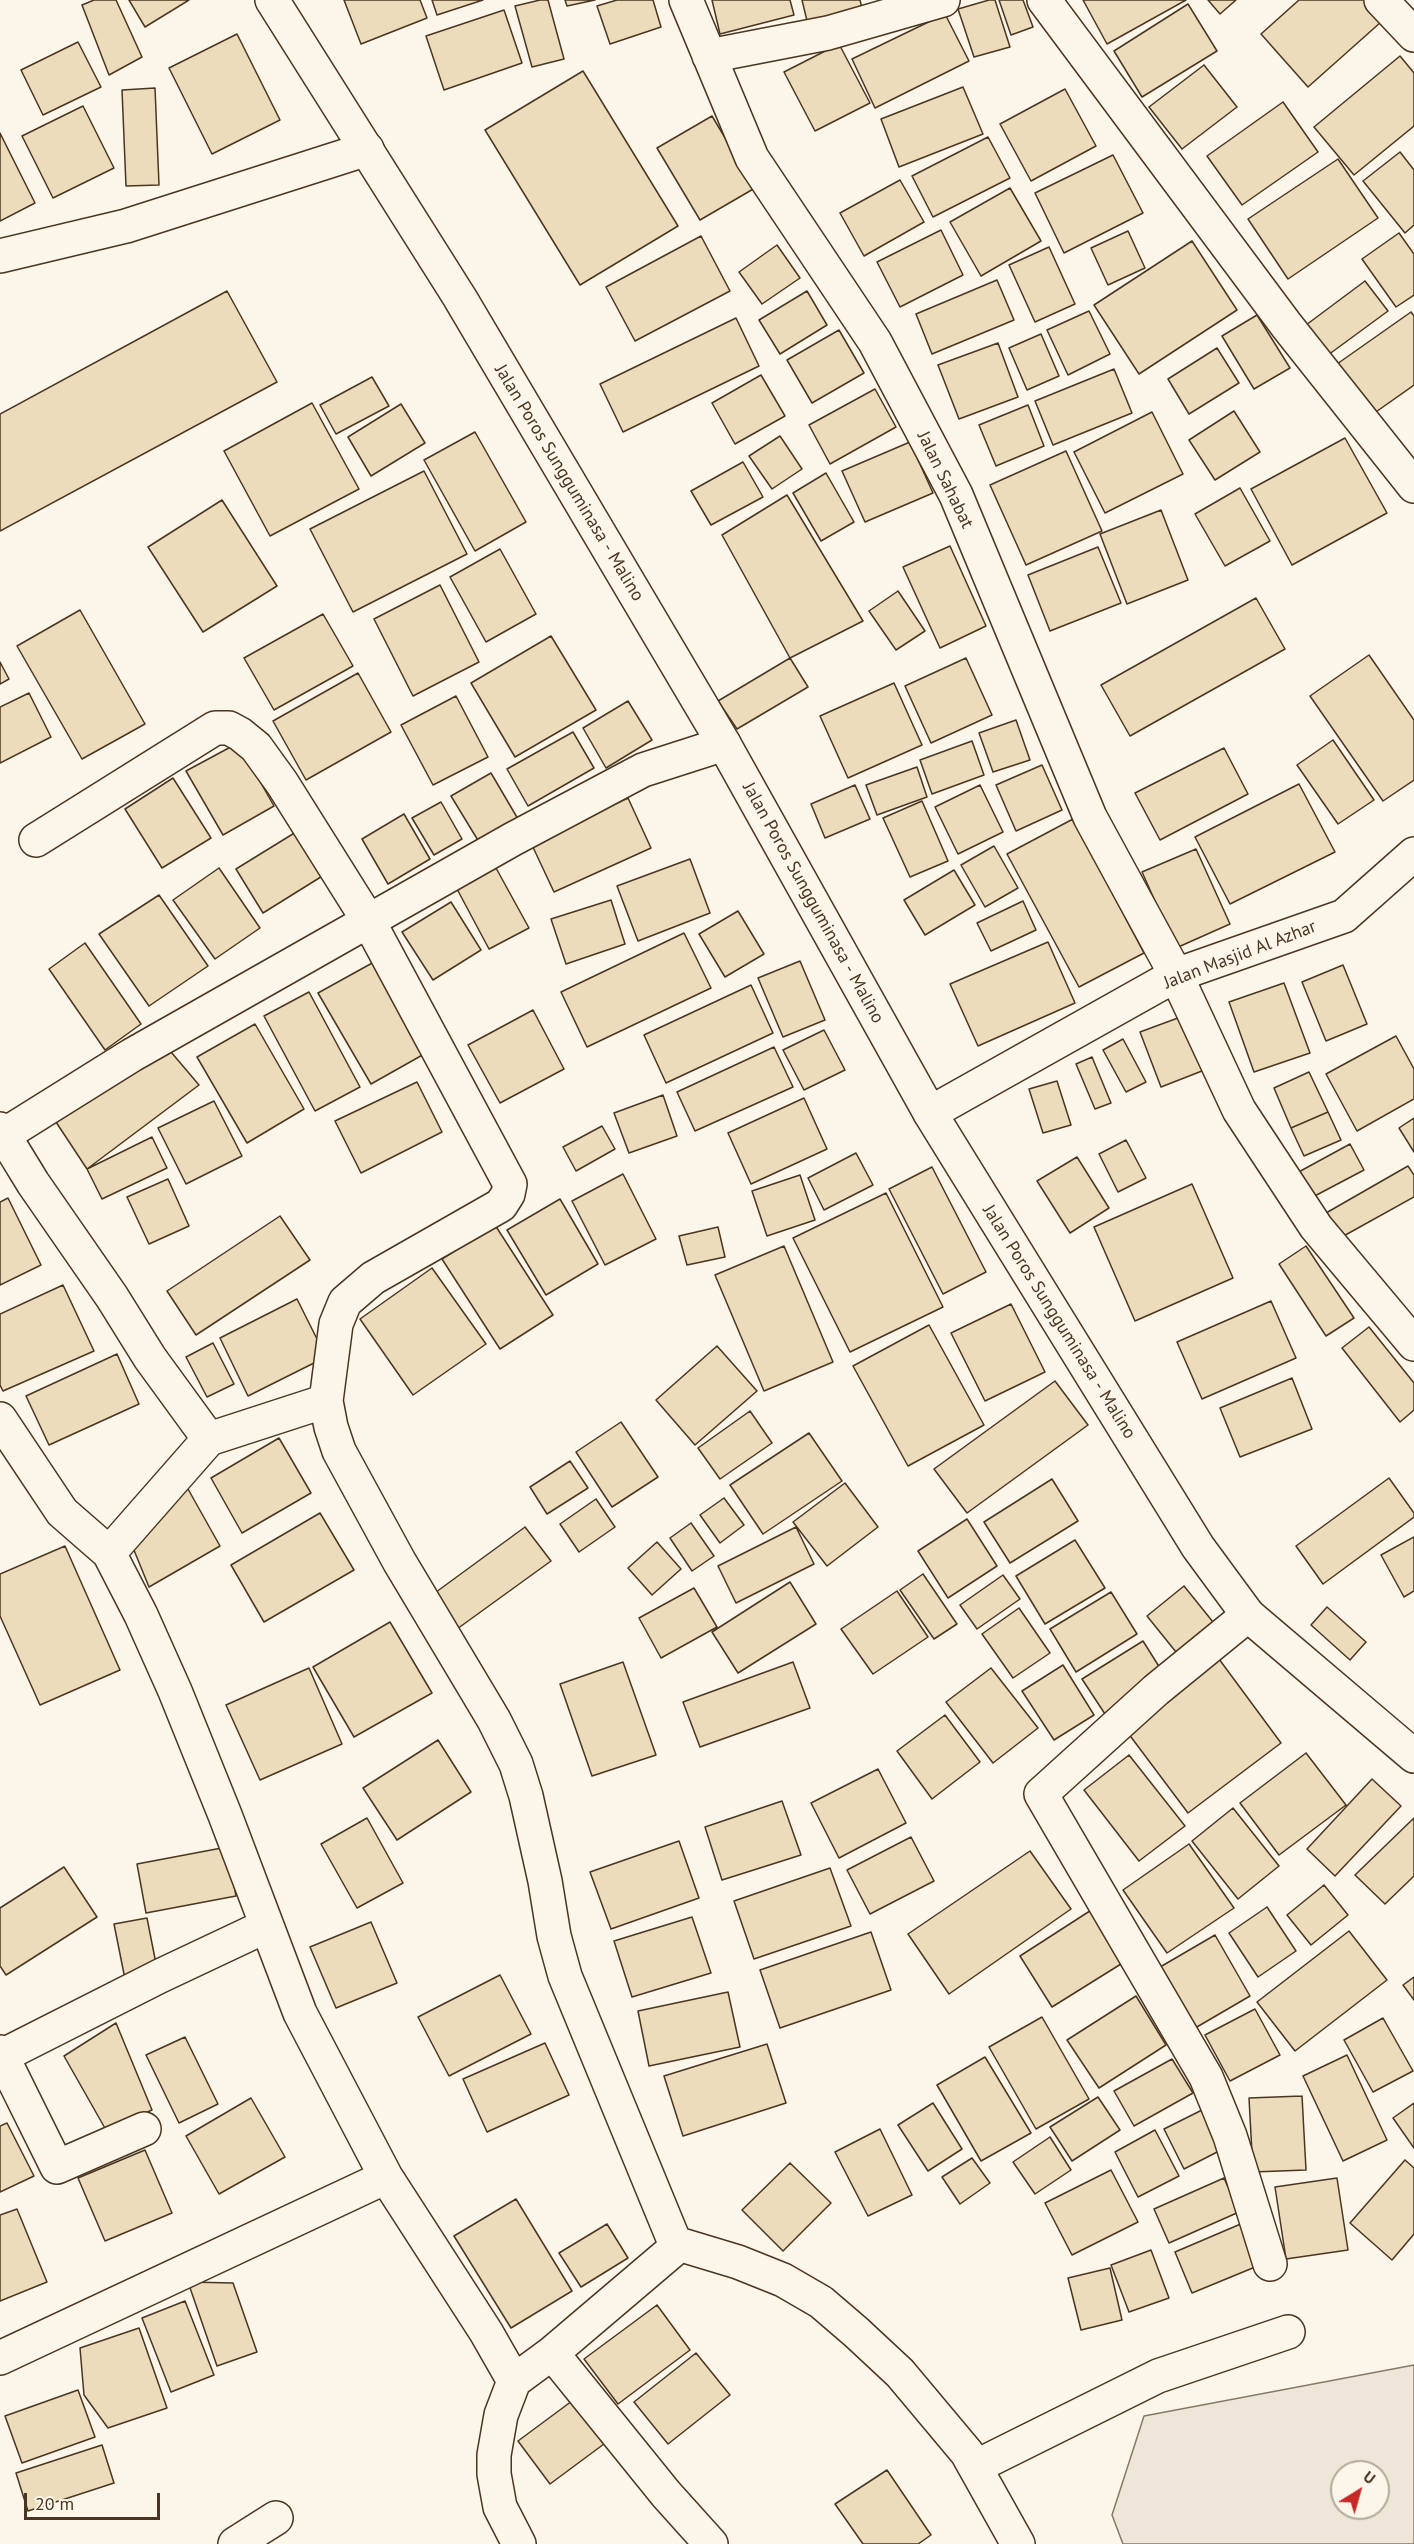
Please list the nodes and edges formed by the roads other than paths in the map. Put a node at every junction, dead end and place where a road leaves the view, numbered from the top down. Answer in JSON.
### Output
{"nodes":[{"id":1,"x":272,"y":0,"type":"edge"},
{"id":2,"x":686,"y":0,"type":"edge"},
{"id":3,"x":943,"y":0,"type":"edge"},
{"id":4,"x":1044,"y":0,"type":"edge"},
{"id":5,"x":1381,"y":0,"type":"edge"},
{"id":6,"x":1414,"y":35,"type":"edge"},
{"id":7,"x":709,"y":56,"type":"junction"},
{"id":8,"x":367,"y":149,"type":"junction"},
{"id":9,"x":0,"y":256,"type":"edge"},
{"id":10,"x":1414,"y":486,"type":"edge"},
{"id":11,"x":723,"y":744,"type":"junction"},
{"id":12,"x":36,"y":840,"type":"dead end"},
{"id":13,"x":1414,"y":854,"type":"edge"},
{"id":14,"x":368,"y":920,"type":"junction"},
{"id":15,"x":1176,"y":975,"type":"junction"},
{"id":16,"x":930,"y":1113,"type":"junction"},
{"id":17,"x":2,"y":1132,"type":"edge"},
{"id":18,"x":1414,"y":1344,"type":"edge"},
{"id":19,"x":326,"y":1401,"type":"junction"},
{"id":20,"x":0,"y":1419,"type":"edge"},
{"id":21,"x":209,"y":1439,"type":"junction"},
{"id":22,"x":109,"y":1553,"type":"junction"},
{"id":23,"x":1248,"y":1615,"type":"junction"},
{"id":24,"x":1414,"y":1756,"type":"edge"},
{"id":25,"x":266,"y":1926,"type":"junction"},
{"id":26,"x":1,"y":2054,"type":"edge"},
{"id":27,"x":144,"y":2128,"type":"dead end"},
{"id":28,"x":386,"y":2177,"type":"junction"},
{"id":29,"x":675,"y":2243,"type":"junction"},
{"id":30,"x":1270,"y":2264,"type":"dead end"},
{"id":31,"x":1288,"y":2331,"type":"dead end"},
{"id":32,"x":552,"y":2353,"type":"junction"},
{"id":33,"x":0,"y":2358,"type":"edge"},
{"id":34,"x":514,"y":2381,"type":"junction"},
{"id":35,"x":975,"y":2467,"type":"junction"},
{"id":36,"x":276,"y":2518,"type":"dead end"},
{"id":37,"x":235,"y":2544,"type":"edge"},
{"id":38,"x":519,"y":2544,"type":"edge"},
{"id":39,"x":711,"y":2544,"type":"edge"},
{"id":40,"x":1017,"y":2544,"type":"edge"}],
"edges":[{"from":1,"to":8,"type":"street","name":"Jalan Poros Sungguminasa - Malino"},
{"from":2,"to":7,"type":"street","name":"Jalan Sahabat"},
{"from":3,"to":7,"type":"street"},
{"from":4,"to":10,"type":"street"},
{"from":5,"to":6,"type":"street"},
{"from":7,"to":15,"type":"street","name":"Jalan Sahabat"},
{"from":8,"to":9,"type":"street"},
{"from":8,"to":11,"type":"street","name":"Jalan Poros Sungguminasa - Malino"},
{"from":11,"to":14,"type":"street"},
{"from":11,"to":16,"type":"street","name":"Jalan Poros Sungguminasa - Malino"},
{"from":12,"to":14,"type":"street"},
{"from":13,"to":15,"type":"street","name":"Jalan Masjid Al Azhar"},
{"from":14,"to":17,"type":"street"},
{"from":14,"to":19,"type":"street"},
{"from":15,"to":16,"type":"street","name":"Jalan Masjid Al Azhar"},
{"from":15,"to":18,"type":"street","name":"Jalan Sahabat"},
{"from":16,"to":23,"type":"street","name":"Jalan Poros Sungguminasa - Malino"},
{"from":17,"to":21,"type":"street"},
{"from":19,"to":21,"type":"street"},
{"from":19,"to":29,"type":"street"},
{"from":20,"to":22,"type":"street"},
{"from":21,"to":22,"type":"street"},
{"from":22,"to":25,"type":"street"},
{"from":23,"to":24,"type":"street","name":"Jalan Poros Sungguminasa - Malino"},
{"from":23,"to":30,"type":"street"},
{"from":25,"to":26,"type":"street"},
{"from":25,"to":28,"type":"street"},
{"from":26,"to":27,"type":"street"},
{"from":28,"to":33,"type":"street"},
{"from":28,"to":34,"type":"street"},
{"from":29,"to":32,"type":"street"},
{"from":29,"to":35,"type":"street"},
{"from":31,"to":35,"type":"street"},
{"from":32,"to":34,"type":"street"},
{"from":32,"to":39,"type":"street"},
{"from":34,"to":38,"type":"street"},
{"from":35,"to":40,"type":"street"},
{"from":36,"to":37,"type":"street"}]}
